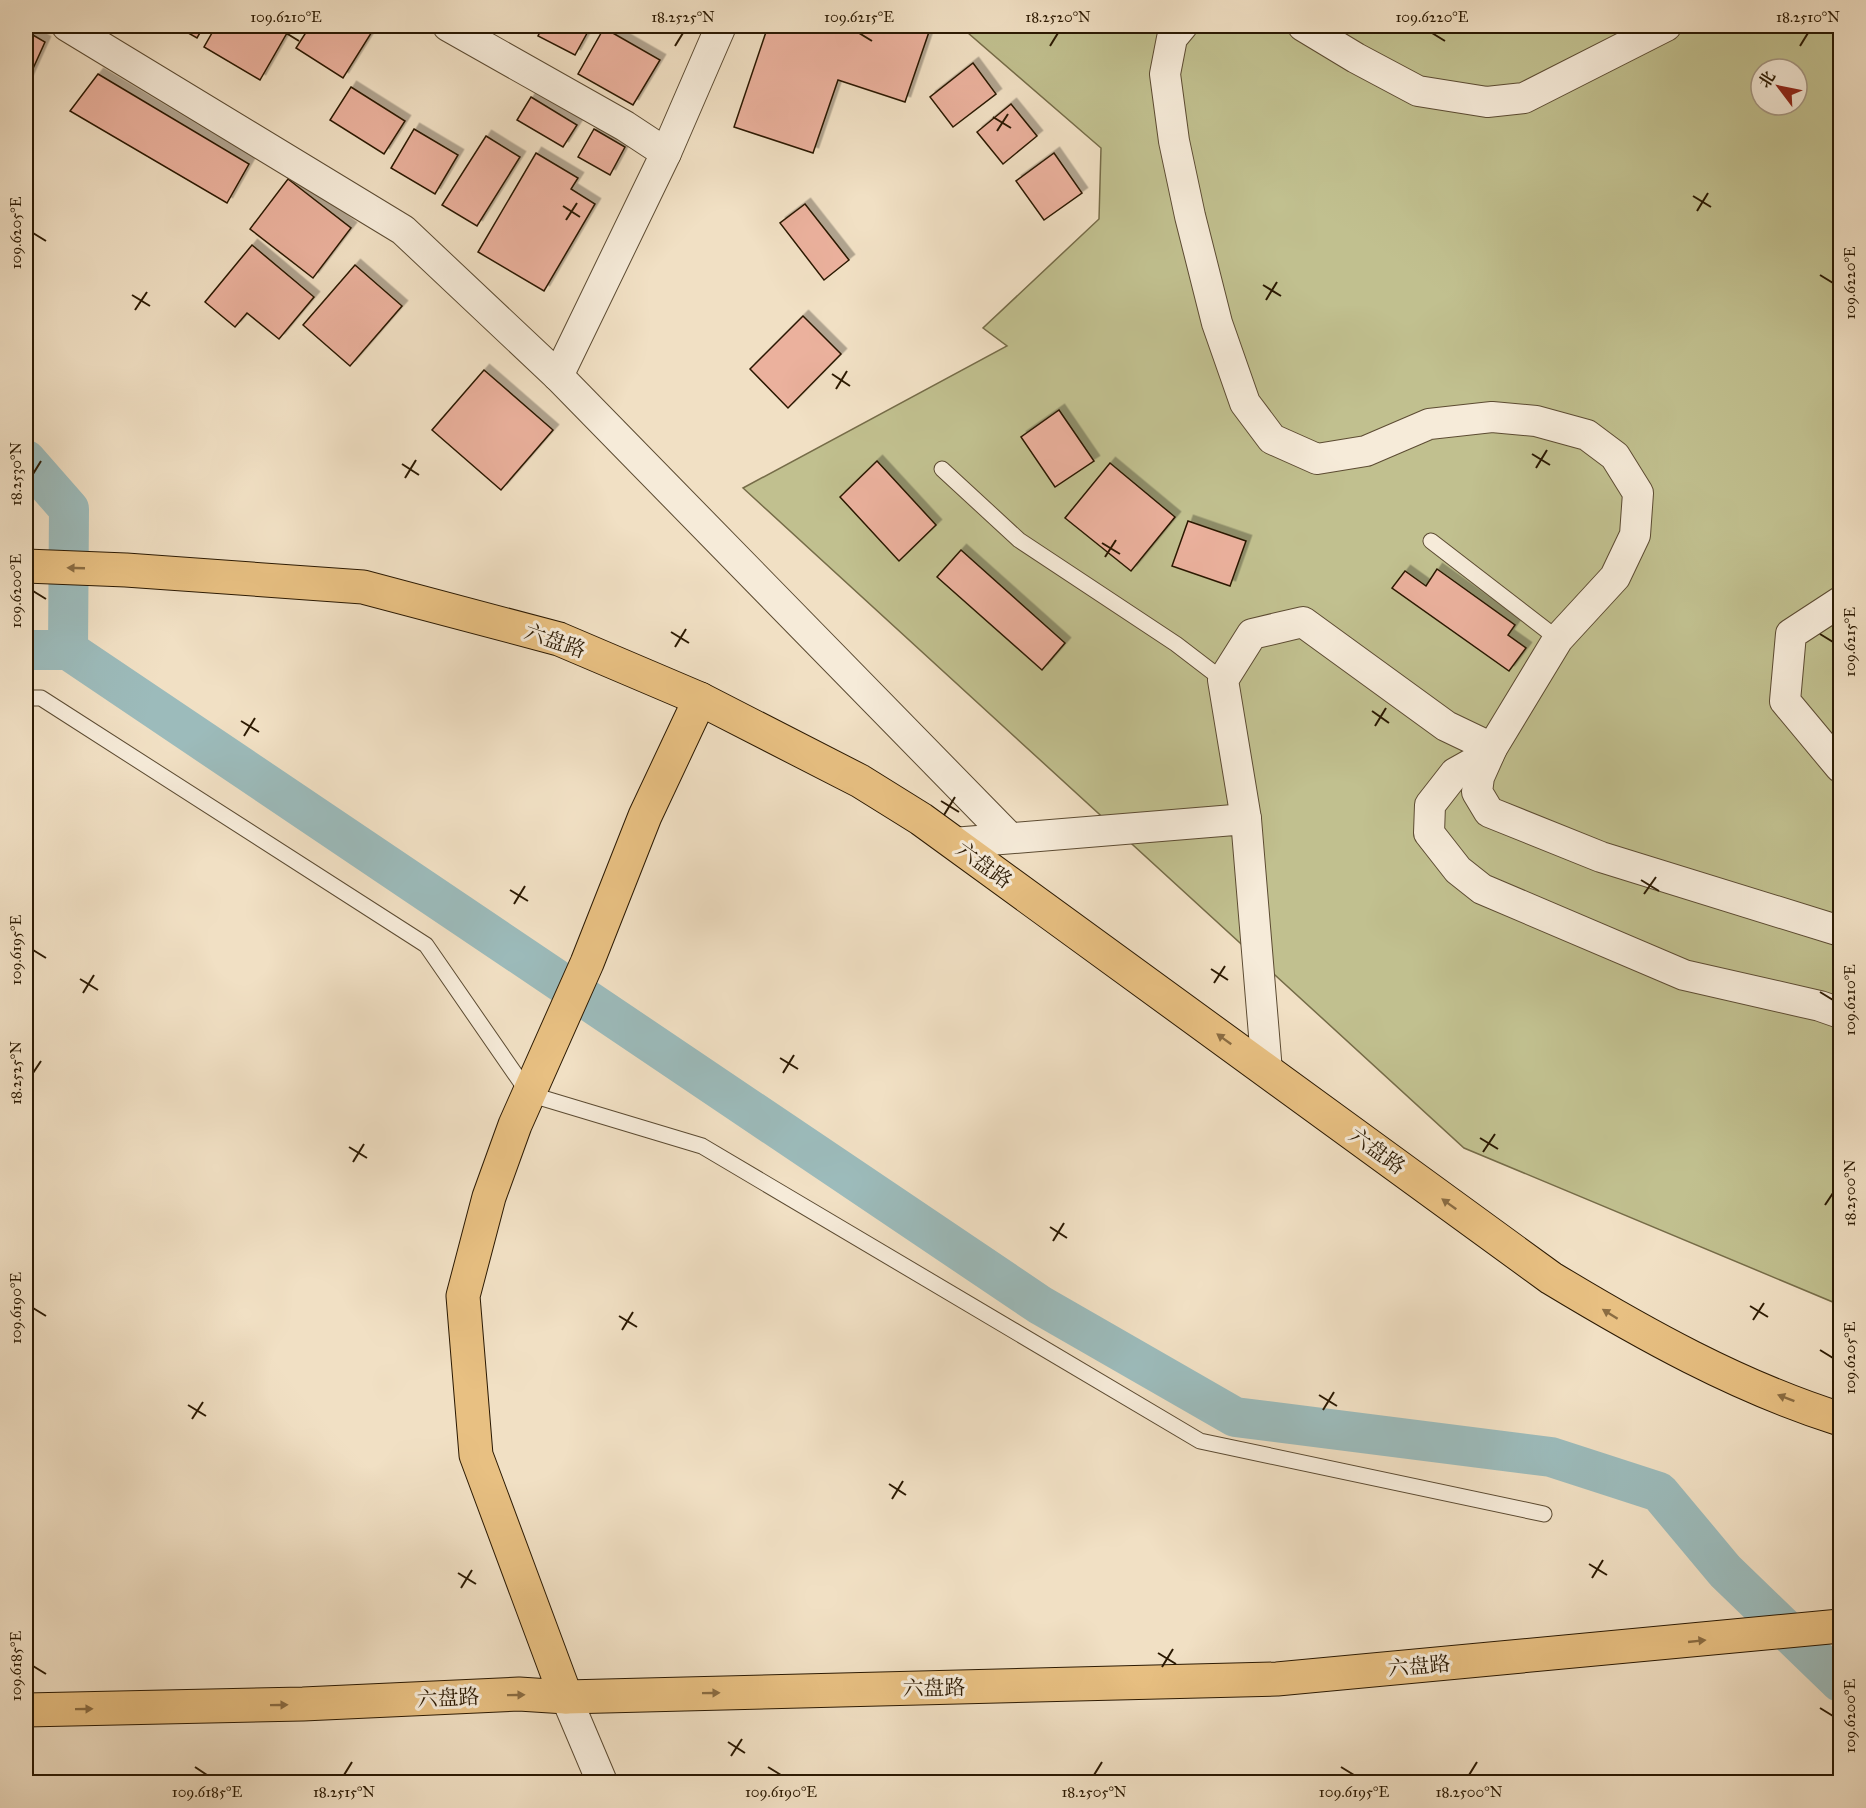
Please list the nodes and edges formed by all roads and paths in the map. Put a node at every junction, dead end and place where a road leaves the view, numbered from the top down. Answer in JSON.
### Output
{"nodes":[{"id":1,"x":67,"y":26,"type":"edge"},
{"id":2,"x":448,"y":26,"type":"edge"},
{"id":3,"x":721,"y":26,"type":"edge"},
{"id":4,"x":1182,"y":26,"type":"edge"},
{"id":5,"x":1303,"y":26,"type":"edge"},
{"id":6,"x":1666,"y":26,"type":"edge"},
{"id":7,"x":666,"y":153,"type":"junction"},
{"id":8,"x":558,"y":376,"type":"junction"},
{"id":9,"x":942,"y":469,"type":"dead end"},
{"id":10,"x":1431,"y":542,"type":"dead end"},
{"id":11,"x":26,"y":566,"type":"edge"},
{"id":12,"x":1840,"y":602,"type":"edge"},
{"id":13,"x":1558,"y":639,"type":"junction"},
{"id":14,"x":1223,"y":680,"type":"junction"},
{"id":15,"x":26,"y":698,"type":"edge"},
{"id":16,"x":700,"y":699,"type":"junction"},
{"id":17,"x":1490,"y":751,"type":"junction"},
{"id":18,"x":1840,"y":767,"type":"edge"},
{"id":19,"x":1246,"y":819,"type":"junction"},
{"id":20,"x":1010,"y":838,"type":"junction"},
{"id":21,"x":953,"y":843,"type":"junction"},
{"id":22,"x":1840,"y":931,"type":"edge"},
{"id":23,"x":1840,"y":1013,"type":"edge"},
{"id":24,"x":1267,"y":1071,"type":"junction"},
{"id":25,"x":529,"y":1094,"type":"junction"},
{"id":26,"x":1840,"y":1419,"type":"edge"},
{"id":27,"x":1544,"y":1514,"type":"dead end"},
{"id":28,"x":1840,"y":1626,"type":"edge"},
{"id":29,"x":566,"y":1697,"type":"junction"},
{"id":30,"x":26,"y":1710,"type":"edge"},
{"id":31,"x":602,"y":1782,"type":"edge"}],
"edges":[{"from":1,"to":8,"type":"street"},
{"from":2,"to":7,"type":"street"},
{"from":3,"to":7,"type":"street"},
{"from":4,"to":13,"type":"street"},
{"from":5,"to":6,"type":"street"},
{"from":7,"to":8,"type":"street"},
{"from":8,"to":20,"type":"street"},
{"from":9,"to":14,"type":"lane"},
{"from":10,"to":13,"type":"lane"},
{"from":16,"to":11,"type":"main road","name":"六盘路","one_way":true},
{"from":12,"to":18,"type":"street"},
{"from":13,"to":17,"type":"street"},
{"from":14,"to":17,"type":"street"},
{"from":14,"to":19,"type":"street"},
{"from":15,"to":25,"type":"lane"},
{"from":16,"to":21,"type":"main road","name":"六盘路"},
{"from":16,"to":25,"type":"main road"},
{"from":17,"to":22,"type":"street"},
{"from":17,"to":23,"type":"street"},
{"from":19,"to":20,"type":"street"},
{"from":19,"to":24,"type":"street"},
{"from":20,"to":21,"type":"street"},
{"from":24,"to":21,"type":"main road","name":"六盘路","one_way":true},
{"from":26,"to":24,"type":"main road","name":"六盘路","one_way":true},
{"from":25,"to":27,"type":"lane"},
{"from":25,"to":29,"type":"main road"},
{"from":29,"to":28,"type":"main road","name":"六盘路","one_way":true},
{"from":30,"to":29,"type":"main road","name":"六盘路","one_way":true},
{"from":29,"to":31,"type":"street"}]}
